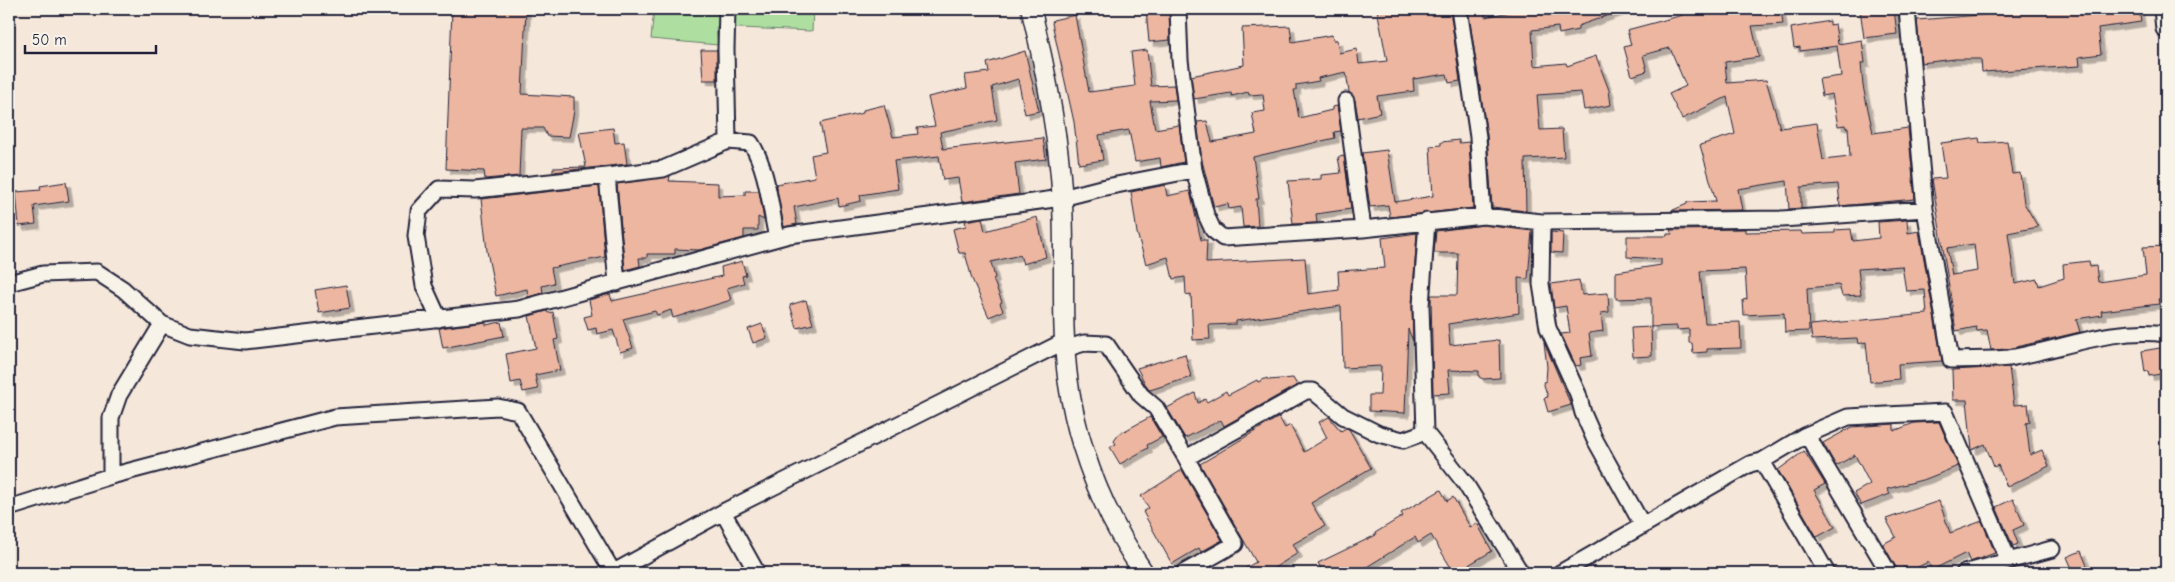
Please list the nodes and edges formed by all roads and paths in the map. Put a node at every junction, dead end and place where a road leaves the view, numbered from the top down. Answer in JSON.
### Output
{"nodes":[{"id":1,"x":727,"y":9,"type":"edge"},
{"id":2,"x":1030,"y":9,"type":"edge"},
{"id":3,"x":1178,"y":9,"type":"edge"},
{"id":4,"x":1459,"y":9,"type":"edge"},
{"id":5,"x":1907,"y":9,"type":"edge"},
{"id":6,"x":2162,"y":9,"type":"edge"},
{"id":7,"x":2166,"y":29,"type":"edge"},
{"id":8,"x":1346,"y":101,"type":"dead end"},
{"id":9,"x":728,"y":141,"type":"junction"},
{"id":10,"x":1194,"y":170,"type":"junction"},
{"id":11,"x":607,"y":176,"type":"junction"},
{"id":12,"x":1062,"y":198,"type":"junction"},
{"id":13,"x":1925,"y":209,"type":"junction"},
{"id":14,"x":1483,"y":216,"type":"junction"},
{"id":15,"x":1427,"y":221,"type":"junction"},
{"id":16,"x":1542,"y":222,"type":"junction"},
{"id":17,"x":1363,"y":229,"type":"junction"},
{"id":18,"x":777,"y":238,"type":"junction"},
{"id":19,"x":9,"y":283,"type":"edge"},
{"id":20,"x":617,"y":283,"type":"junction"},
{"id":21,"x":440,"y":319,"type":"junction"},
{"id":22,"x":162,"y":324,"type":"junction"},
{"id":23,"x":2166,"y":334,"type":"edge"},
{"id":24,"x":1065,"y":345,"type":"junction"},
{"id":25,"x":1425,"y":432,"type":"junction"},
{"id":26,"x":1808,"y":435,"type":"junction"},
{"id":27,"x":1186,"y":458,"type":"junction"},
{"id":28,"x":1762,"y":461,"type":"junction"},
{"id":29,"x":111,"y":476,"type":"junction"},
{"id":30,"x":9,"y":508,"type":"edge"},
{"id":31,"x":723,"y":512,"type":"junction"},
{"id":32,"x":1643,"y":526,"type":"junction"},
{"id":33,"x":2052,"y":549,"type":"dead end"},
{"id":34,"x":2008,"y":559,"type":"junction"},
{"id":35,"x":613,"y":573,"type":"edge"},
{"id":36,"x":757,"y":573,"type":"edge"},
{"id":37,"x":1144,"y":573,"type":"edge"},
{"id":38,"x":1184,"y":573,"type":"edge"},
{"id":39,"x":1521,"y":573,"type":"edge"},
{"id":40,"x":1560,"y":573,"type":"edge"},
{"id":41,"x":1827,"y":573,"type":"edge"},
{"id":42,"x":1889,"y":573,"type":"edge"},
{"id":43,"x":1964,"y":573,"type":"edge"}],
"edges":[{"from":1,"to":9,"type":"street"},
{"from":2,"to":12,"type":"street"},
{"from":3,"to":10,"type":"street"},
{"from":4,"to":14,"type":"street"},
{"from":5,"to":13,"type":"street"},
{"from":6,"to":7,"type":"street"},
{"from":8,"to":17,"type":"street"},
{"from":9,"to":11,"type":"street"},
{"from":9,"to":18,"type":"street"},
{"from":10,"to":12,"type":"street"},
{"from":10,"to":17,"type":"street"},
{"from":11,"to":20,"type":"street"},
{"from":11,"to":21,"type":"street"},
{"from":12,"to":18,"type":"street"},
{"from":12,"to":24,"type":"street"},
{"from":13,"to":16,"type":"street"},
{"from":13,"to":23,"type":"street"},
{"from":14,"to":15,"type":"street"},
{"from":14,"to":16,"type":"street"},
{"from":15,"to":17,"type":"street"},
{"from":15,"to":25,"type":"street"},
{"from":16,"to":32,"type":"street"},
{"from":18,"to":20,"type":"street"},
{"from":19,"to":22,"type":"street"},
{"from":20,"to":21,"type":"street"},
{"from":21,"to":22,"type":"street"},
{"from":22,"to":29,"type":"street"},
{"from":24,"to":27,"type":"street"},
{"from":24,"to":31,"type":"street"},
{"from":24,"to":37,"type":"street"},
{"from":25,"to":27,"type":"street"},
{"from":25,"to":39,"type":"street"},
{"from":26,"to":28,"type":"street"},
{"from":26,"to":34,"type":"street"},
{"from":26,"to":42,"type":"street"},
{"from":27,"to":38,"type":"street"},
{"from":28,"to":32,"type":"street"},
{"from":28,"to":41,"type":"street"},
{"from":29,"to":30,"type":"street"},
{"from":29,"to":35,"type":"street"},
{"from":31,"to":35,"type":"street"},
{"from":31,"to":36,"type":"street"},
{"from":32,"to":40,"type":"street"},
{"from":33,"to":34,"type":"street"},
{"from":34,"to":43,"type":"street"}]}
